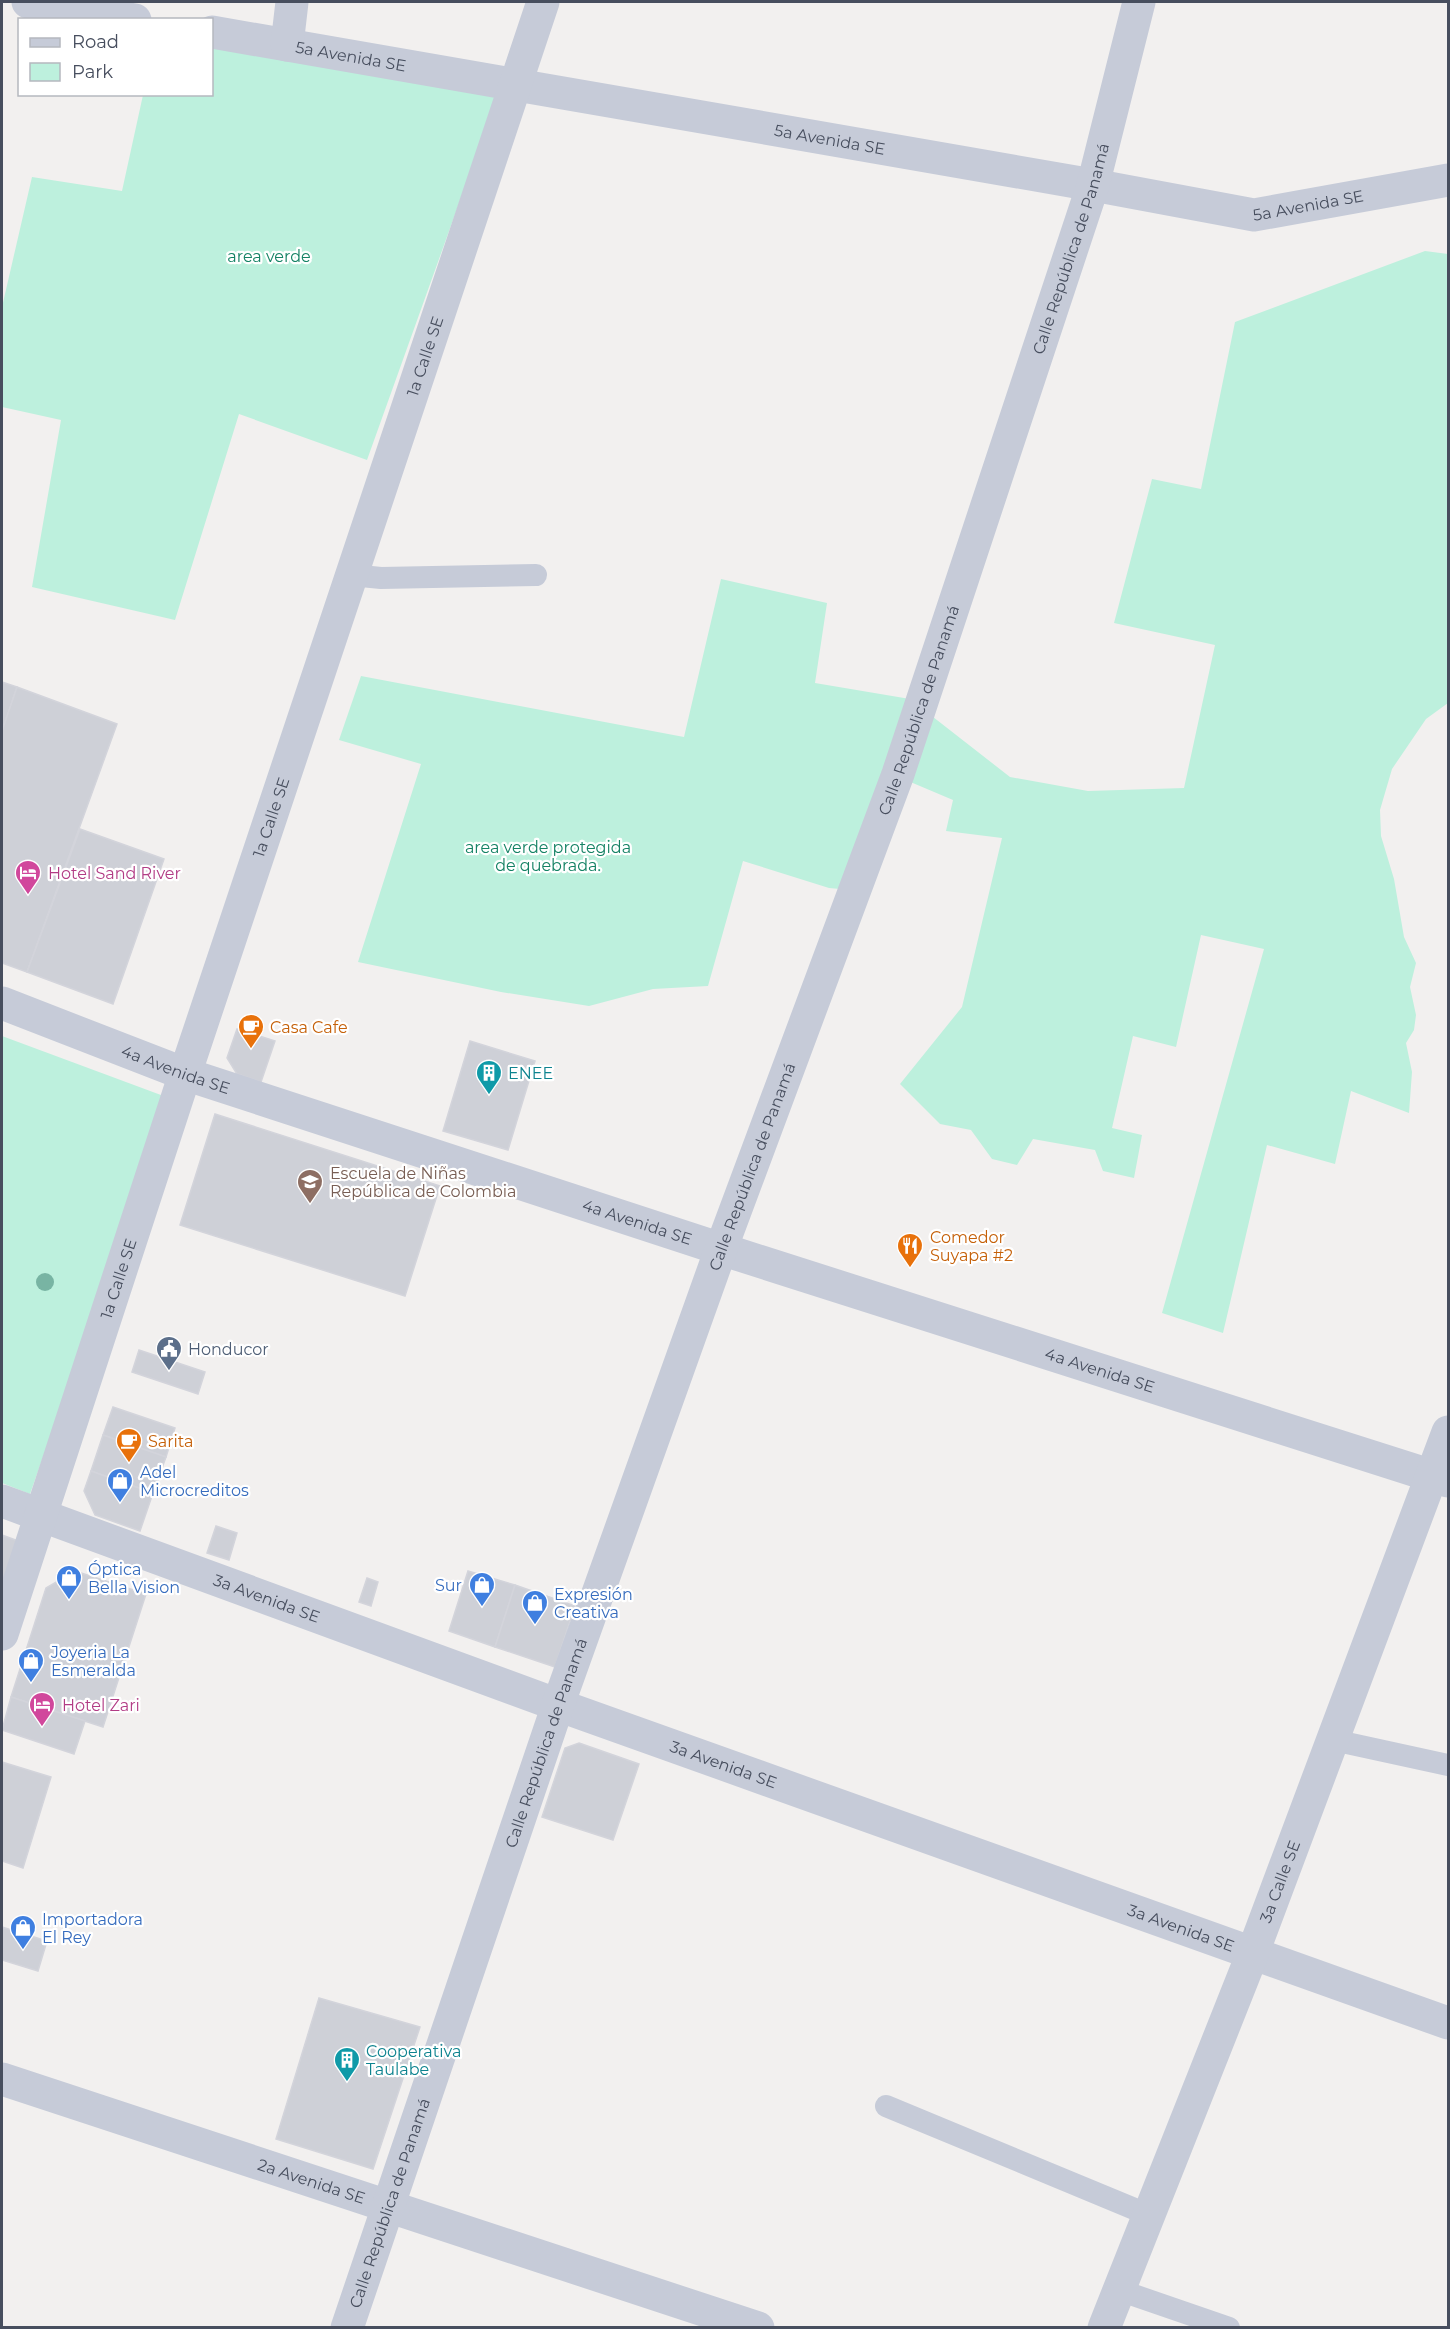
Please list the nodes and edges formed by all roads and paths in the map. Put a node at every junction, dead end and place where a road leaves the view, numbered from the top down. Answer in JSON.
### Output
{"nodes":[{"id":1,"x":28,"y":2,"type":"edge"},
{"id":2,"x":292,"y":2,"type":"edge"},
{"id":3,"x":543,"y":2,"type":"edge"},
{"id":4,"x":1139,"y":2,"type":"edge"},
{"id":5,"x":123,"y":18,"type":"edge"},
{"id":6,"x":213,"y":32,"type":"edge"},
{"id":7,"x":287,"y":45,"type":"junction"},
{"id":8,"x":514,"y":86,"type":"junction"},
{"id":9,"x":1449,"y":180,"type":"edge"},
{"id":10,"x":1094,"y":185,"type":"junction"},
{"id":11,"x":351,"y":575,"type":"junction"},
{"id":12,"x":536,"y":575,"type":"dead end"},
{"id":13,"x":2,"y":1003,"type":"edge"},
{"id":14,"x":185,"y":1074,"type":"junction"},
{"id":15,"x":721,"y":1249,"type":"junction"},
{"id":16,"x":1449,"y":1432,"type":"edge"},
{"id":17,"x":1441,"y":1479,"type":"edge"},
{"id":18,"x":2,"y":1501,"type":"edge"},
{"id":19,"x":41,"y":1515,"type":"junction"},
{"id":20,"x":2,"y":1634,"type":"edge"},
{"id":21,"x":558,"y":1705,"type":"junction"},
{"id":22,"x":1333,"y":1740,"type":"junction"},
{"id":23,"x":1449,"y":1765,"type":"edge"},
{"id":24,"x":1252,"y":1954,"type":"junction"},
{"id":25,"x":1449,"y":2023,"type":"edge"},
{"id":26,"x":2,"y":2079,"type":"edge"},
{"id":27,"x":886,"y":2106,"type":"dead end"},
{"id":28,"x":387,"y":2206,"type":"junction"},
{"id":29,"x":1149,"y":2215,"type":"junction"},
{"id":30,"x":1119,"y":2290,"type":"junction"},
{"id":31,"x":347,"y":2328,"type":"edge"},
{"id":32,"x":758,"y":2328,"type":"edge"},
{"id":33,"x":1104,"y":2328,"type":"edge"},
{"id":34,"x":1229,"y":2328,"type":"edge"}],
"edges":[{"from":1,"to":5,"type":"street"},
{"from":2,"to":7,"type":"street"},
{"from":3,"to":8,"type":"street","name":"1a Calle SE"},
{"from":4,"to":10,"type":"street","name":"Calle República de Panamá"},
{"from":6,"to":7,"type":"street","name":"5a Avenida SE"},
{"from":7,"to":8,"type":"street","name":"5a Avenida SE"},
{"from":8,"to":10,"type":"street","name":"5a Avenida SE"},
{"from":8,"to":11,"type":"street","name":"1a Calle SE"},
{"from":9,"to":10,"type":"street","name":"5a Avenida SE"},
{"from":10,"to":15,"type":"street","name":"Calle República de Panamá"},
{"from":11,"to":12,"type":"lane"},
{"from":11,"to":14,"type":"street","name":"1a Calle SE"},
{"from":13,"to":14,"type":"street","name":"4a Avenida SE"},
{"from":14,"to":15,"type":"street","name":"4a Avenida SE"},
{"from":14,"to":19,"type":"street","name":"1a Calle SE"},
{"from":15,"to":17,"type":"street","name":"4a Avenida SE"},
{"from":15,"to":21,"type":"street","name":"Calle República de Panamá"},
{"from":16,"to":17,"type":"street","name":"3a Calle SE"},
{"from":17,"to":22,"type":"street","name":"3a Calle SE"},
{"from":18,"to":19,"type":"street","name":"3a Avenida SE"},
{"from":19,"to":20,"type":"street","name":"1a Calle SE"},
{"from":19,"to":21,"type":"street","name":"3a Avenida SE"},
{"from":21,"to":24,"type":"street","name":"3a Avenida SE"},
{"from":21,"to":28,"type":"street","name":"Calle República de Panamá"},
{"from":22,"to":23,"type":"lane"},
{"from":22,"to":24,"type":"street","name":"3a Calle SE"},
{"from":24,"to":25,"type":"street","name":"3a Avenida SE"},
{"from":24,"to":29,"type":"street","name":"3a Calle SE"},
{"from":26,"to":28,"type":"street","name":"2a Avenida SE"},
{"from":27,"to":29,"type":"lane"},
{"from":28,"to":31,"type":"street","name":"Calle República de Panamá"},
{"from":28,"to":32,"type":"street","name":"2a Avenida SE"},
{"from":29,"to":30,"type":"street","name":"3a Calle SE"},
{"from":30,"to":33,"type":"street","name":"3a Calle SE"},
{"from":30,"to":34,"type":"lane"}]}
